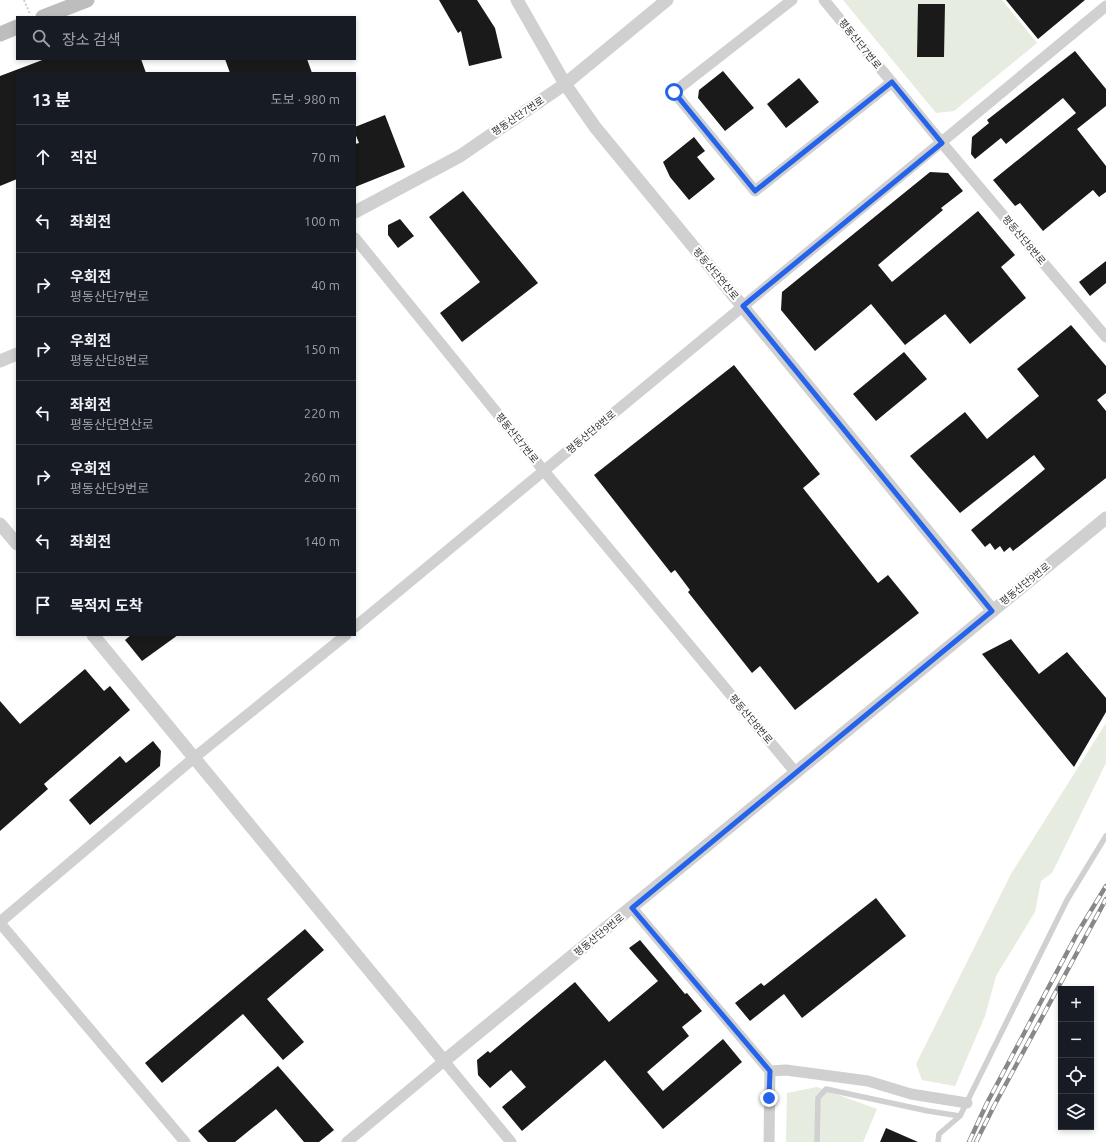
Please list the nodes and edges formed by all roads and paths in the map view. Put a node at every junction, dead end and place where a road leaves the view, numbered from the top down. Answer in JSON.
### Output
{"nodes":[{"id":1,"x":24,"y":0,"type":"edge"},
{"id":2,"x":87,"y":0,"type":"edge"},
{"id":3,"x":517,"y":0,"type":"edge"},
{"id":4,"x":667,"y":0,"type":"edge"},
{"id":5,"x":792,"y":0,"type":"edge"},
{"id":6,"x":824,"y":0,"type":"edge"},
{"id":7,"x":1106,"y":6,"type":"edge"},
{"id":8,"x":31,"y":16,"type":"edge"},
{"id":9,"x":46,"y":16,"type":"edge"},
{"id":10,"x":16,"y":27,"type":"edge"},
{"id":11,"x":0,"y":34,"type":"edge"},
{"id":12,"x":892,"y":82,"type":"junction"},
{"id":13,"x":565,"y":84,"type":"junction"},
{"id":14,"x":942,"y":143,"type":"junction"},
{"id":15,"x":356,"y":211,"type":"edge"},
{"id":16,"x":356,"y":239,"type":"edge"},
{"id":17,"x":743,"y":306,"type":"junction"},
{"id":18,"x":1106,"y":337,"type":"edge"},
{"id":19,"x":16,"y":354,"type":"edge"},
{"id":20,"x":0,"y":361,"type":"edge"},
{"id":21,"x":544,"y":471,"type":"junction"},
{"id":22,"x":1106,"y":518,"type":"edge"},
{"id":23,"x":0,"y":524,"type":"edge"},
{"id":24,"x":16,"y":543,"type":"edge"},
{"id":25,"x":992,"y":611,"type":"junction"},
{"id":26,"x":356,"y":626,"type":"edge"},
{"id":27,"x":94,"y":636,"type":"edge"},
{"id":28,"x":345,"y":636,"type":"edge"},
{"id":29,"x":195,"y":757,"type":"junction"},
{"id":30,"x":796,"y":773,"type":"junction"},
{"id":31,"x":1106,"y":836,"type":"edge"},
{"id":32,"x":632,"y":908,"type":"junction"},
{"id":33,"x":0,"y":922,"type":"edge"},
{"id":34,"x":444,"y":1061,"type":"junction"},
{"id":35,"x":770,"y":1071,"type":"junction"},
{"id":36,"x":967,"y":1103,"type":"junction"},
{"id":37,"x":960,"y":1116,"type":"junction"},
{"id":38,"x":185,"y":1142,"type":"edge"},
{"id":39,"x":347,"y":1142,"type":"edge"},
{"id":40,"x":511,"y":1142,"type":"edge"},
{"id":41,"x":768,"y":1142,"type":"edge"},
{"id":42,"x":817,"y":1142,"type":"edge"},
{"id":43,"x":938,"y":1142,"type":"edge"}],
"edges":[{"from":1,"to":8,"type":"path"},
{"from":2,"to":9,"type":"main road"},
{"from":3,"to":13,"type":"street","name":"평동산단연산로"},
{"from":4,"to":13,"type":"street","name":"평동산단7번로"},
{"from":5,"to":12,"type":"street"},
{"from":6,"to":12,"type":"street","name":"평동산단7번로"},
{"from":7,"to":14,"type":"street","name":"평동산단8번로"},
{"from":10,"to":11,"type":"main road"},
{"from":12,"to":14,"type":"street","name":"평동산단7번로"},
{"from":13,"to":15,"type":"street","name":"평동산단7번로"},
{"from":13,"to":17,"type":"street","name":"평동산단연산로"},
{"from":14,"to":17,"type":"street","name":"평동산단8번로"},
{"from":14,"to":18,"type":"street","name":"평동산단8번로"},
{"from":16,"to":21,"type":"street","name":"평동산단7번로"},
{"from":17,"to":21,"type":"street","name":"평동산단8번로"},
{"from":17,"to":25,"type":"street","name":"평동산단연산로"},
{"from":19,"to":20,"type":"street"},
{"from":21,"to":26,"type":"street"},
{"from":21,"to":30,"type":"street","name":"평동산단8번로"},
{"from":22,"to":25,"type":"street","name":"평동산단9번로"},
{"from":23,"to":24,"type":"street"},
{"from":25,"to":30,"type":"street","name":"평동산단9번로"},
{"from":27,"to":29,"type":"street"},
{"from":28,"to":29,"type":"street"},
{"from":29,"to":33,"type":"street"},
{"from":29,"to":34,"type":"street"},
{"from":30,"to":32,"type":"street","name":"평동산단9번로"},
{"from":31,"to":36,"type":"lane"},
{"from":32,"to":34,"type":"street","name":"평동산단9번로"},
{"from":32,"to":35,"type":"street"},
{"from":33,"to":38,"type":"street"},
{"from":34,"to":39,"type":"street"},
{"from":34,"to":40,"type":"street"},
{"from":35,"to":36,"type":"street"},
{"from":35,"to":41,"type":"street"},
{"from":36,"to":37,"type":"lane"},
{"from":37,"to":42,"type":"lane"},
{"from":37,"to":43,"type":"lane"}]}
